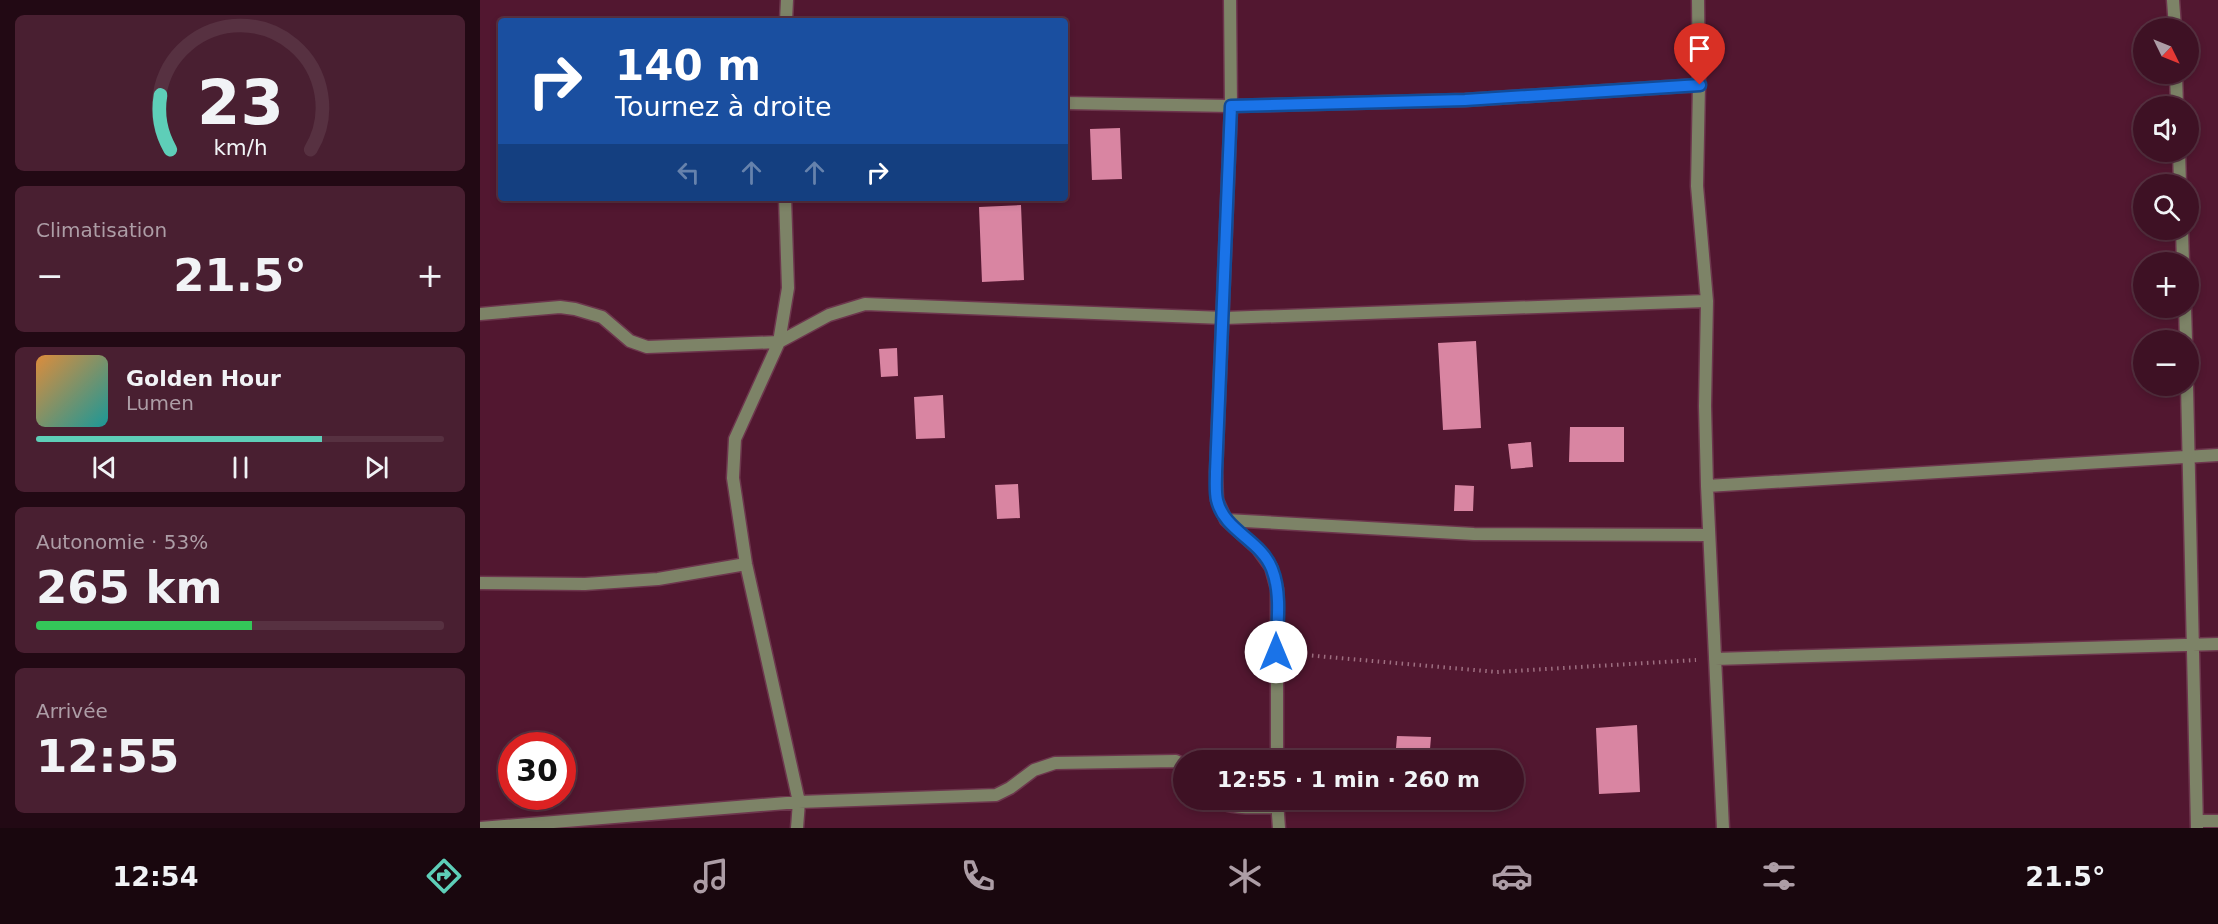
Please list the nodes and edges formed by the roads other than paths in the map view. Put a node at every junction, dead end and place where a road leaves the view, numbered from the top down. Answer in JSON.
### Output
{"nodes":[{"id":1,"x":787,"y":0,"type":"edge"},
{"id":2,"x":1230,"y":0,"type":"edge"},
{"id":3,"x":1698,"y":0,"type":"edge"},
{"id":4,"x":2174,"y":0,"type":"edge"},
{"id":5,"x":786,"y":18,"type":"edge"},
{"id":6,"x":2175,"y":18,"type":"edge"},
{"id":7,"x":1700,"y":85,"type":"junction"},
{"id":8,"x":1068,"y":103,"type":"edge"},
{"id":9,"x":1231,"y":106,"type":"junction"},
{"id":10,"x":785,"y":201,"type":"edge"},
{"id":11,"x":1707,"y":301,"type":"junction"},
{"id":12,"x":480,"y":314,"type":"edge"},
{"id":13,"x":1224,"y":318,"type":"junction"},
{"id":14,"x":779,"y":342,"type":"junction"},
{"id":15,"x":2187,"y":396,"type":"edge"},
{"id":16,"x":2218,"y":455,"type":"edge"},
{"id":17,"x":2188,"y":457,"type":"junction"},
{"id":18,"x":1707,"y":486,"type":"junction"},
{"id":19,"x":1226,"y":520,"type":"junction"},
{"id":20,"x":1708,"y":535,"type":"junction"},
{"id":21,"x":746,"y":564,"type":"junction"},
{"id":22,"x":480,"y":583,"type":"edge"},
{"id":23,"x":2218,"y":644,"type":"edge"},
{"id":24,"x":2193,"y":646,"type":"junction"},
{"id":25,"x":1715,"y":659,"type":"junction"},
{"id":26,"x":1277,"y":750,"type":"edge"},
{"id":27,"x":1173,"y":761,"type":"edge"},
{"id":28,"x":799,"y":802,"type":"junction"},
{"id":29,"x":1278,"y":810,"type":"edge"},
{"id":30,"x":2218,"y":821,"type":"edge"},
{"id":31,"x":2197,"y":824,"type":"edge"},
{"id":32,"x":480,"y":828,"type":"edge"},
{"id":33,"x":798,"y":828,"type":"edge"},
{"id":34,"x":1279,"y":828,"type":"edge"},
{"id":35,"x":1723,"y":828,"type":"edge"}],
"edges":[{"from":1,"to":5,"type":"street"},
{"from":2,"to":9,"type":"street"},
{"from":3,"to":7,"type":"street"},
{"from":4,"to":6,"type":"street"},
{"from":7,"to":9,"type":"street"},
{"from":7,"to":11,"type":"street"},
{"from":8,"to":9,"type":"street"},
{"from":9,"to":13,"type":"street"},
{"from":10,"to":14,"type":"street"},
{"from":11,"to":13,"type":"street"},
{"from":11,"to":18,"type":"street"},
{"from":12,"to":14,"type":"street"},
{"from":13,"to":14,"type":"street"},
{"from":13,"to":19,"type":"street"},
{"from":14,"to":21,"type":"street"},
{"from":15,"to":17,"type":"street"},
{"from":16,"to":17,"type":"street"},
{"from":17,"to":18,"type":"street"},
{"from":17,"to":24,"type":"street"},
{"from":18,"to":20,"type":"street"},
{"from":19,"to":20,"type":"street"},
{"from":19,"to":26,"type":"street"},
{"from":20,"to":25,"type":"street"},
{"from":21,"to":22,"type":"street"},
{"from":21,"to":28,"type":"street"},
{"from":23,"to":24,"type":"street"},
{"from":24,"to":25,"type":"street"},
{"from":24,"to":31,"type":"street"},
{"from":25,"to":35,"type":"street"},
{"from":27,"to":28,"type":"street"},
{"from":28,"to":32,"type":"street"},
{"from":28,"to":33,"type":"street"},
{"from":29,"to":34,"type":"street"},
{"from":30,"to":31,"type":"street"}]}
